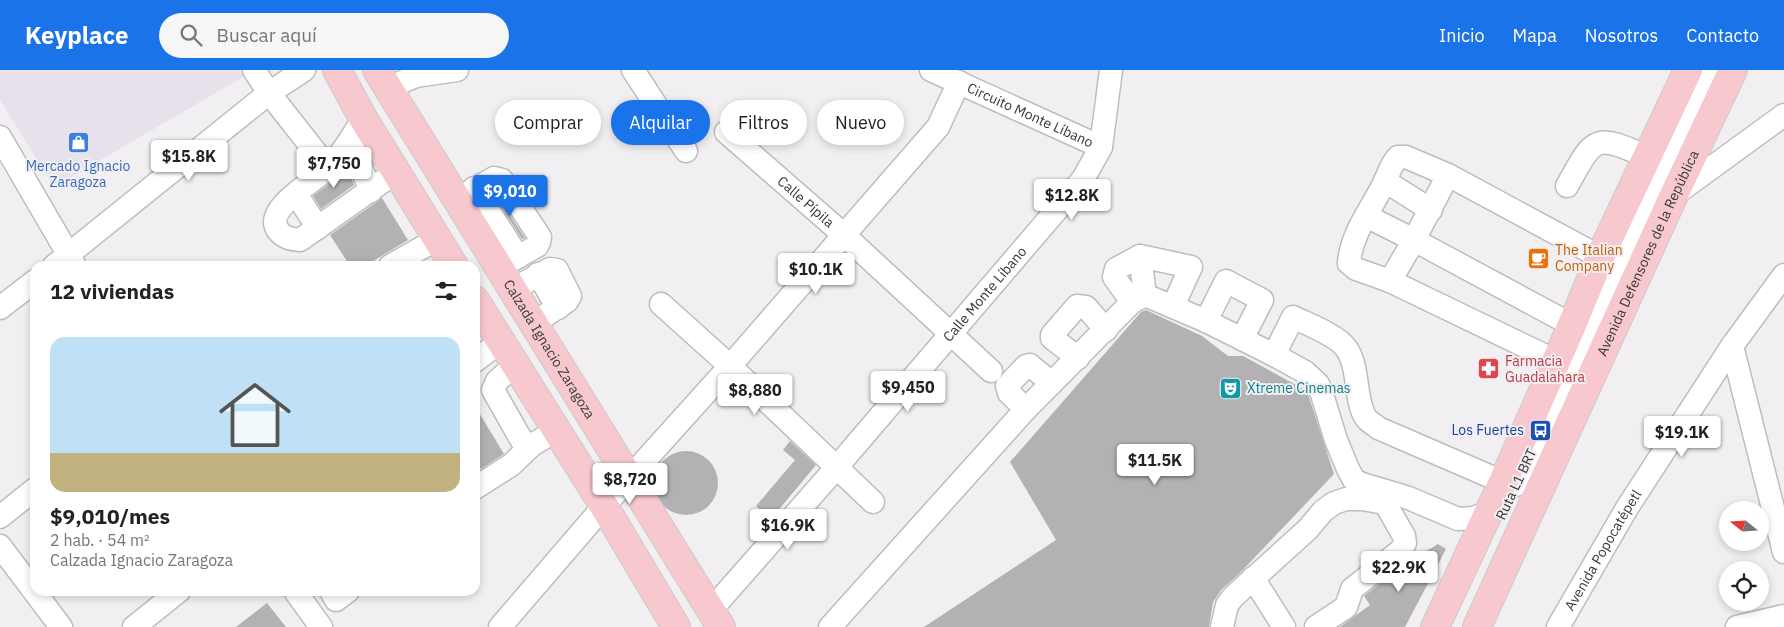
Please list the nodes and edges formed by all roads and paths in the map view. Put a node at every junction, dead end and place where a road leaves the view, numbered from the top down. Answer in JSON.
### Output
{"nodes":[{"id":1,"x":254,"y":70,"type":"edge"},
{"id":2,"x":304,"y":70,"type":"edge"},
{"id":3,"x":337,"y":70,"type":"edge"},
{"id":4,"x":456,"y":70,"type":"edge"},
{"id":5,"x":633,"y":70,"type":"edge"},
{"id":6,"x":930,"y":70,"type":"edge"},
{"id":7,"x":1688,"y":70,"type":"edge"},
{"id":8,"x":1711,"y":70,"type":"edge"},
{"id":9,"x":1724,"y":70,"type":"edge"},
{"id":10,"x":1733,"y":70,"type":"edge"},
{"id":11,"x":1109,"y":71,"type":"edge"},
{"id":12,"x":382,"y":79,"type":"edge"},
{"id":13,"x":959,"y":82,"type":"junction"},
{"id":14,"x":269,"y":93,"type":"junction"},
{"id":15,"x":1784,"y":115,"type":"edge"},
{"id":16,"x":356,"y":130,"type":"junction"},
{"id":17,"x":0,"y":137,"type":"edge"},
{"id":18,"x":741,"y":145,"type":"edge"},
{"id":19,"x":1102,"y":147,"type":"junction"},
{"id":20,"x":686,"y":151,"type":"dead end"},
{"id":21,"x":1647,"y":157,"type":"junction"},
{"id":22,"x":328,"y":168,"type":"junction"},
{"id":23,"x":396,"y":172,"type":"junction"},
{"id":24,"x":1448,"y":175,"type":"junction"},
{"id":25,"x":1385,"y":181,"type":"junction"},
{"id":26,"x":1567,"y":186,"type":"dead end"},
{"id":27,"x":371,"y":191,"type":"junction"},
{"id":28,"x":465,"y":193,"type":"junction"},
{"id":29,"x":296,"y":194,"type":"junction"},
{"id":30,"x":1674,"y":195,"type":"junction"},
{"id":31,"x":1430,"y":210,"type":"junction"},
{"id":32,"x":1366,"y":216,"type":"junction"},
{"id":33,"x":318,"y":228,"type":"junction"},
{"id":34,"x":844,"y":235,"type":"junction"},
{"id":35,"x":1414,"y":240,"type":"junction"},
{"id":36,"x":1600,"y":257,"type":"junction"},
{"id":37,"x":446,"y":258,"type":"edge"},
{"id":38,"x":64,"y":261,"type":"edge"},
{"id":39,"x":67,"y":261,"type":"edge"},
{"id":40,"x":425,"y":261,"type":"edge"},
{"id":41,"x":510,"y":271,"type":"junction"},
{"id":42,"x":1784,"y":275,"type":"edge"},
{"id":43,"x":1390,"y":281,"type":"junction"},
{"id":44,"x":30,"y":285,"type":"edge"},
{"id":45,"x":1139,"y":299,"type":"junction"},
{"id":46,"x":661,"y":304,"type":"dead end"},
{"id":47,"x":1173,"y":306,"type":"junction"},
{"id":48,"x":0,"y":308,"type":"edge"},
{"id":49,"x":480,"y":308,"type":"edge"},
{"id":50,"x":1206,"y":321,"type":"junction"},
{"id":51,"x":534,"y":323,"type":"junction"},
{"id":52,"x":1572,"y":325,"type":"junction"},
{"id":53,"x":1106,"y":330,"type":"junction"},
{"id":54,"x":951,"y":334,"type":"junction"},
{"id":55,"x":1242,"y":338,"type":"junction"},
{"id":56,"x":501,"y":342,"type":"junction"},
{"id":57,"x":1732,"y":346,"type":"junction"},
{"id":58,"x":1274,"y":354,"type":"junction"},
{"id":59,"x":480,"y":357,"type":"edge"},
{"id":60,"x":1078,"y":358,"type":"junction"},
{"id":61,"x":1556,"y":361,"type":"junction"},
{"id":62,"x":515,"y":365,"type":"junction"},
{"id":63,"x":730,"y":366,"type":"junction"},
{"id":64,"x":991,"y":371,"type":"dead end"},
{"id":65,"x":1052,"y":382,"type":"junction"},
{"id":66,"x":1026,"y":409,"type":"junction"},
{"id":67,"x":556,"y":430,"type":"junction"},
{"id":68,"x":532,"y":445,"type":"junction"},
{"id":69,"x":836,"y":468,"type":"junction"},
{"id":70,"x":630,"y":479,"type":"junction"},
{"id":71,"x":1503,"y":482,"type":"junction"},
{"id":72,"x":480,"y":485,"type":"edge"},
{"id":73,"x":30,"y":493,"type":"edge"},
{"id":74,"x":873,"y":502,"type":"dead end"},
{"id":75,"x":1385,"y":503,"type":"junction"},
{"id":76,"x":604,"y":506,"type":"junction"},
{"id":77,"x":1488,"y":513,"type":"junction"},
{"id":78,"x":0,"y":517,"type":"edge"},
{"id":79,"x":1475,"y":543,"type":"junction"},
{"id":80,"x":0,"y":546,"type":"edge"},
{"id":81,"x":1784,"y":552,"type":"edge"},
{"id":82,"x":1253,"y":578,"type":"junction"},
{"id":83,"x":30,"y":586,"type":"edge"},
{"id":84,"x":37,"y":596,"type":"edge"},
{"id":85,"x":173,"y":596,"type":"edge"},
{"id":86,"x":299,"y":596,"type":"edge"},
{"id":87,"x":1784,"y":616,"type":"edge"},
{"id":88,"x":716,"y":618,"type":"edge"},
{"id":89,"x":1227,"y":622,"type":"edge"},
{"id":90,"x":60,"y":627,"type":"edge"},
{"id":91,"x":134,"y":627,"type":"edge"},
{"id":92,"x":322,"y":627,"type":"edge"},
{"id":93,"x":500,"y":627,"type":"edge"},
{"id":94,"x":676,"y":627,"type":"edge"},
{"id":95,"x":830,"y":627,"type":"edge"},
{"id":96,"x":1284,"y":627,"type":"edge"},
{"id":97,"x":1316,"y":627,"type":"edge"},
{"id":98,"x":1435,"y":627,"type":"edge"},
{"id":99,"x":1449,"y":627,"type":"edge"},
{"id":100,"x":1462,"y":627,"type":"edge"},
{"id":101,"x":1477,"y":627,"type":"edge"},
{"id":102,"x":1558,"y":627,"type":"edge"},
{"id":103,"x":1737,"y":627,"type":"edge"}],
"edges":[{"from":1,"to":14,"type":"street"},
{"from":2,"to":14,"type":"street"},
{"from":3,"to":16,"type":"main road"},
{"from":4,"to":12,"type":"street"},
{"from":5,"to":20,"type":"street"},
{"from":6,"to":13,"type":"street","name":"Circuito Monte Líbano"},
{"from":7,"to":21,"type":"main road"},
{"from":8,"to":99,"type":"street","name":"Ruta L1 BRT"},
{"from":9,"to":100,"type":"street","name":"Ruta L1 BRT"},
{"from":10,"to":30,"type":"main road","name":"Avenida Defensores de la República"},
{"from":11,"to":19,"type":"street","name":"Calle Monte Líbano"},
{"from":12,"to":28,"type":"main road","name":"Calzada Ignacio Zaragoza"},
{"from":13,"to":19,"type":"street","name":"Circuito Monte Líbano"},
{"from":13,"to":34,"type":"street"},
{"from":14,"to":22,"type":"street"},
{"from":14,"to":39,"type":"street"},
{"from":15,"to":30,"type":"street"},
{"from":16,"to":22,"type":"street"},
{"from":16,"to":23,"type":"main road"},
{"from":16,"to":27,"type":"street"},
{"from":17,"to":38,"type":"street"},
{"from":18,"to":34,"type":"street","name":"Calle Pípila"},
{"from":19,"to":54,"type":"street","name":"Calle Monte Líbano"},
{"from":21,"to":26,"type":"street"},
{"from":21,"to":36,"type":"main road"},
{"from":22,"to":29,"type":"street"},
{"from":23,"to":27,"type":"street"},
{"from":23,"to":37,"type":"main road"},
{"from":24,"to":25,"type":"street"},
{"from":24,"to":31,"type":"street"},
{"from":24,"to":36,"type":"street"},
{"from":25,"to":31,"type":"street"},
{"from":25,"to":32,"type":"street"},
{"from":27,"to":33,"type":"street"},
{"from":28,"to":41,"type":"main road","name":"Calzada Ignacio Zaragoza"},
{"from":28,"to":41,"type":"street"},
{"from":29,"to":33,"type":"street"},
{"from":29,"to":33,"type":"street"},
{"from":30,"to":101,"type":"main road","name":"Avenida Defensores de la República"},
{"from":31,"to":35,"type":"street"},
{"from":32,"to":35,"type":"street"},
{"from":32,"to":43,"type":"street"},
{"from":34,"to":54,"type":"street","name":"Calle Pípila"},
{"from":34,"to":63,"type":"street"},
{"from":35,"to":43,"type":"street"},
{"from":35,"to":52,"type":"street"},
{"from":36,"to":52,"type":"main road"},
{"from":37,"to":40,"type":"street"},
{"from":41,"to":51,"type":"main road","name":"Calzada Ignacio Zaragoza"},
{"from":41,"to":51,"type":"street"},
{"from":42,"to":57,"type":"street","name":"Avenida Popocatépetl"},
{"from":43,"to":61,"type":"street"},
{"from":44,"to":48,"type":"street"},
{"from":45,"to":47,"type":"street"},
{"from":45,"to":47,"type":"street"},
{"from":45,"to":53,"type":"street"},
{"from":46,"to":63,"type":"street"},
{"from":47,"to":50,"type":"street"},
{"from":49,"to":56,"type":"main road"},
{"from":50,"to":55,"type":"street"},
{"from":50,"to":55,"type":"street"},
{"from":51,"to":70,"type":"main road","name":"Calzada Ignacio Zaragoza"},
{"from":52,"to":61,"type":"main road"},
{"from":53,"to":60,"type":"street"},
{"from":53,"to":60,"type":"street"},
{"from":54,"to":64,"type":"street","name":"Calle Pípila"},
{"from":54,"to":69,"type":"street","name":"Calle Monte Líbano"},
{"from":55,"to":58,"type":"street"},
{"from":56,"to":59,"type":"street"},
{"from":56,"to":62,"type":"main road"},
{"from":57,"to":81,"type":"street"},
{"from":57,"to":102,"type":"street","name":"Avenida Popocatépetl"},
{"from":58,"to":71,"type":"street"},
{"from":58,"to":77,"type":"street"},
{"from":60,"to":65,"type":"street"},
{"from":61,"to":71,"type":"main road"},
{"from":62,"to":67,"type":"main road"},
{"from":62,"to":68,"type":"street"},
{"from":63,"to":69,"type":"street"},
{"from":63,"to":70,"type":"street"},
{"from":65,"to":66,"type":"street"},
{"from":65,"to":66,"type":"street"},
{"from":66,"to":95,"type":"street"},
{"from":67,"to":68,"type":"street"},
{"from":67,"to":76,"type":"main road"},
{"from":68,"to":72,"type":"street"},
{"from":69,"to":74,"type":"street"},
{"from":69,"to":88,"type":"street","name":"Calle Monte Líbano"},
{"from":70,"to":76,"type":"street"},
{"from":70,"to":88,"type":"main road","name":"Calzada Ignacio Zaragoza"},
{"from":71,"to":77,"type":"main road"},
{"from":73,"to":78,"type":"street"},
{"from":75,"to":79,"type":"street"},
{"from":75,"to":82,"type":"street"},
{"from":75,"to":97,"type":"street"},
{"from":76,"to":93,"type":"street"},
{"from":76,"to":94,"type":"main road"},
{"from":77,"to":79,"type":"main road"},
{"from":79,"to":98,"type":"main road"},
{"from":80,"to":83,"type":"street"},
{"from":82,"to":89,"type":"street"},
{"from":82,"to":96,"type":"street"},
{"from":84,"to":90,"type":"street"},
{"from":85,"to":91,"type":"street"},
{"from":86,"to":92,"type":"street"},
{"from":87,"to":103,"type":"street"}]}
